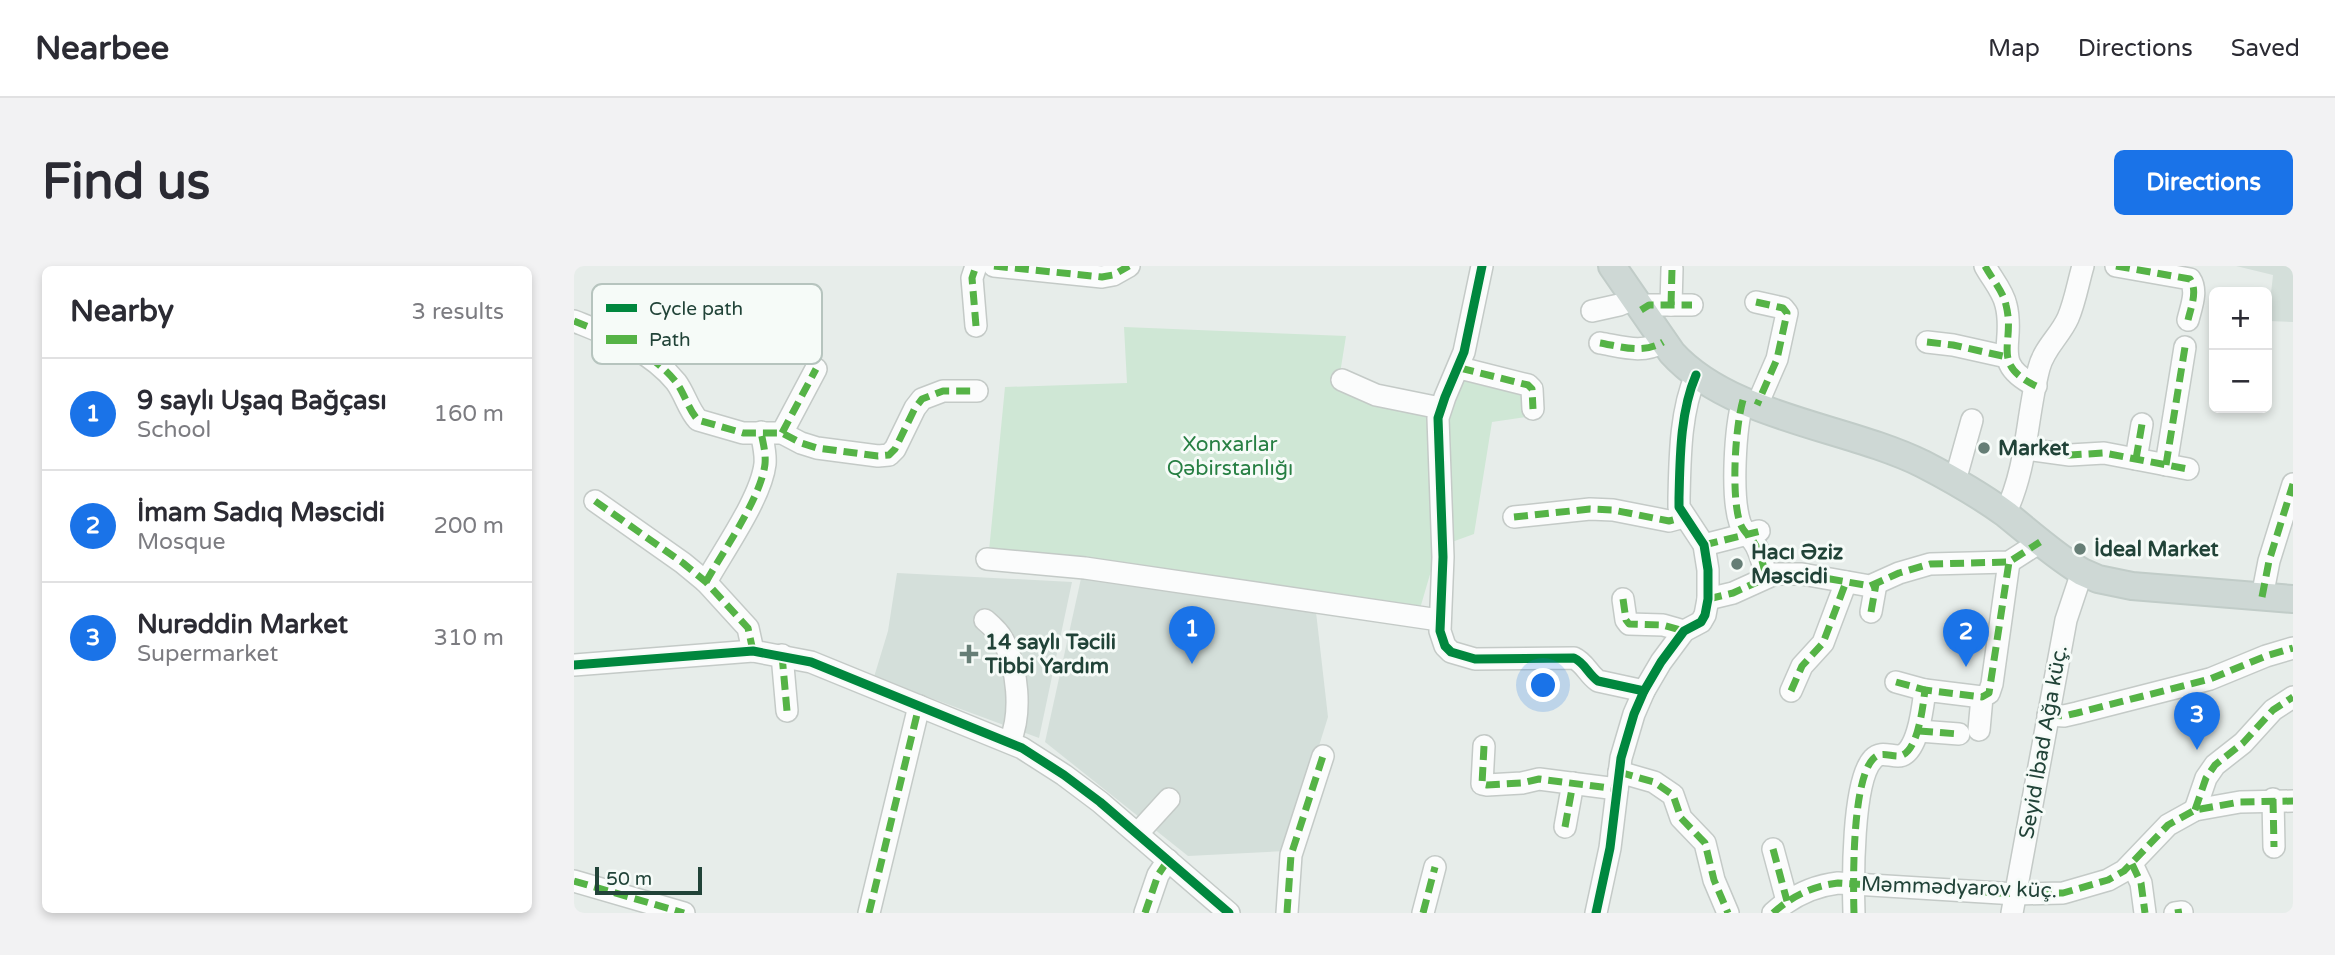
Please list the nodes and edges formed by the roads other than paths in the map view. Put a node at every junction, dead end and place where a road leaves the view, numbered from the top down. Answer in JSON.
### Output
{"nodes":[{"id":1,"x":976,"y":266,"type":"edge"},
{"id":2,"x":994,"y":266,"type":"edge"},
{"id":3,"x":1129,"y":266,"type":"edge"},
{"id":4,"x":1482,"y":266,"type":"edge"},
{"id":5,"x":1612,"y":266,"type":"edge"},
{"id":6,"x":1985,"y":266,"type":"edge"},
{"id":7,"x":2083,"y":266,"type":"edge"},
{"id":8,"x":2116,"y":266,"type":"edge"},
{"id":9,"x":1672,"y":269,"type":"dead end"},
{"id":10,"x":1756,"y":302,"type":"dead end"},
{"id":11,"x":1637,"y":304,"type":"junction"},
{"id":12,"x":1592,"y":311,"type":"dead end"},
{"id":13,"x":2188,"y":320,"type":"dead end"},
{"id":14,"x":574,"y":321,"type":"edge"},
{"id":15,"x":975,"y":326,"type":"dead end"},
{"id":16,"x":592,"y":328,"type":"edge"},
{"id":17,"x":1663,"y":342,"type":"junction"},
{"id":18,"x":1927,"y":342,"type":"dead end"},
{"id":19,"x":1600,"y":343,"type":"dead end"},
{"id":20,"x":2185,"y":347,"type":"dead end"},
{"id":21,"x":2007,"y":357,"type":"junction"},
{"id":22,"x":655,"y":364,"type":"edge"},
{"id":23,"x":1460,"y":368,"type":"junction"},
{"id":24,"x":816,"y":369,"type":"dead end"},
{"id":25,"x":1696,"y":375,"type":"junction"},
{"id":26,"x":1342,"y":380,"type":"dead end"},
{"id":27,"x":2036,"y":386,"type":"junction"},
{"id":28,"x":977,"y":391,"type":"dead end"},
{"id":29,"x":1750,"y":403,"type":"junction"},
{"id":30,"x":1440,"y":408,"type":"junction"},
{"id":31,"x":1533,"y":409,"type":"dead end"},
{"id":32,"x":1972,"y":420,"type":"dead end"},
{"id":33,"x":2142,"y":424,"type":"dead end"},
{"id":34,"x":772,"y":432,"type":"junction"},
{"id":35,"x":2026,"y":449,"type":"junction"},
{"id":36,"x":2136,"y":459,"type":"junction"},
{"id":37,"x":2166,"y":465,"type":"junction"},
{"id":38,"x":2189,"y":469,"type":"dead end"},
{"id":39,"x":1955,"y":481,"type":"junction"},
{"id":40,"x":2293,"y":484,"type":"edge"},
{"id":41,"x":595,"y":501,"type":"dead end"},
{"id":42,"x":2005,"y":514,"type":"junction"},
{"id":43,"x":1514,"y":517,"type":"dead end"},
{"id":44,"x":1684,"y":517,"type":"junction"},
{"id":45,"x":1754,"y":533,"type":"junction"},
{"id":46,"x":2040,"y":542,"type":"junction"},
{"id":47,"x":1704,"y":545,"type":"junction"},
{"id":48,"x":987,"y":559,"type":"dead end"},
{"id":49,"x":2009,"y":562,"type":"junction"},
{"id":50,"x":2082,"y":572,"type":"junction"},
{"id":51,"x":1766,"y":576,"type":"junction"},
{"id":52,"x":706,"y":582,"type":"junction"},
{"id":53,"x":1846,"y":582,"type":"junction"},
{"id":54,"x":1877,"y":584,"type":"junction"},
{"id":55,"x":2262,"y":597,"type":"junction"},
{"id":56,"x":1623,"y":599,"type":"dead end"},
{"id":57,"x":1708,"y":599,"type":"junction"},
{"id":58,"x":2293,"y":599,"type":"edge"},
{"id":59,"x":1871,"y":612,"type":"dead end"},
{"id":60,"x":985,"y":620,"type":"dead end"},
{"id":61,"x":1439,"y":620,"type":"junction"},
{"id":62,"x":1684,"y":631,"type":"junction"},
{"id":63,"x":2293,"y":648,"type":"edge"},
{"id":64,"x":753,"y":650,"type":"junction"},
{"id":65,"x":782,"y":655,"type":"junction"},
{"id":66,"x":574,"y":666,"type":"edge"},
{"id":67,"x":1896,"y":682,"type":"dead end"},
{"id":68,"x":1644,"y":691,"type":"junction"},
{"id":69,"x":1791,"y":691,"type":"dead end"},
{"id":70,"x":1926,"y":691,"type":"junction"},
{"id":71,"x":1982,"y":697,"type":"junction"},
{"id":72,"x":2293,"y":697,"type":"edge"},
{"id":73,"x":919,"y":706,"type":"junction"},
{"id":74,"x":787,"y":711,"type":"dead end"},
{"id":75,"x":2048,"y":715,"type":"junction"},
{"id":76,"x":1919,"y":730,"type":"junction"},
{"id":77,"x":1010,"y":741,"type":"junction"},
{"id":78,"x":1484,"y":746,"type":"dead end"},
{"id":79,"x":1323,"y":756,"type":"dead end"},
{"id":80,"x":1618,"y":781,"type":"junction"},
{"id":81,"x":1573,"y":783,"type":"junction"},
{"id":82,"x":1168,"y":799,"type":"dead end"},
{"id":83,"x":2283,"y":800,"type":"edge"},
{"id":84,"x":2195,"y":810,"type":"junction"},
{"id":85,"x":1565,"y":827,"type":"dead end"},
{"id":86,"x":1138,"y":833,"type":"junction"},
{"id":87,"x":2274,"y":847,"type":"dead end"},
{"id":88,"x":1773,"y":849,"type":"dead end"},
{"id":89,"x":1168,"y":860,"type":"junction"},
{"id":90,"x":2132,"y":864,"type":"junction"},
{"id":91,"x":1434,"y":867,"type":"dead end"},
{"id":92,"x":574,"y":881,"type":"edge"},
{"id":93,"x":1853,"y":883,"type":"junction"},
{"id":94,"x":2014,"y":904,"type":"edge"},
{"id":95,"x":1780,"y":907,"type":"edge"},
{"id":96,"x":684,"y":913,"type":"edge"},
{"id":97,"x":869,"y":913,"type":"edge"},
{"id":98,"x":1145,"y":913,"type":"edge"},
{"id":99,"x":1229,"y":913,"type":"edge"},
{"id":100,"x":1287,"y":913,"type":"edge"},
{"id":101,"x":1423,"y":913,"type":"edge"},
{"id":102,"x":1596,"y":913,"type":"edge"},
{"id":103,"x":1727,"y":913,"type":"edge"},
{"id":104,"x":1854,"y":913,"type":"edge"},
{"id":105,"x":2145,"y":913,"type":"edge"}],
"edges":[{"from":1,"to":15,"type":"street"},
{"from":2,"to":3,"type":"street"},
{"from":4,"to":23,"type":"street"},
{"from":5,"to":11,"type":"main road"},
{"from":6,"to":21,"type":"street"},
{"from":7,"to":27,"type":"street"},
{"from":8,"to":13,"type":"street"},
{"from":9,"to":11,"type":"street"},
{"from":10,"to":29,"type":"street"},
{"from":11,"to":12,"type":"street"},
{"from":11,"to":17,"type":"main road"},
{"from":14,"to":16,"type":"street"},
{"from":17,"to":19,"type":"street"},
{"from":17,"to":25,"type":"main road"},
{"from":18,"to":21,"type":"street"},
{"from":20,"to":37,"type":"street"},
{"from":21,"to":27,"type":"street"},
{"from":22,"to":34,"type":"street"},
{"from":23,"to":30,"type":"street"},
{"from":23,"to":31,"type":"street"},
{"from":24,"to":34,"type":"street"},
{"from":25,"to":29,"type":"main road"},
{"from":25,"to":44,"type":"street"},
{"from":26,"to":30,"type":"street"},
{"from":27,"to":35,"type":"street"},
{"from":28,"to":34,"type":"street"},
{"from":29,"to":39,"type":"main road"},
{"from":29,"to":45,"type":"street"},
{"from":30,"to":61,"type":"street"},
{"from":32,"to":39,"type":"street"},
{"from":33,"to":36,"type":"street"},
{"from":34,"to":52,"type":"street"},
{"from":35,"to":36,"type":"street"},
{"from":35,"to":42,"type":"street"},
{"from":36,"to":37,"type":"street"},
{"from":37,"to":38,"type":"street"},
{"from":39,"to":42,"type":"main road"},
{"from":40,"to":55,"type":"street"},
{"from":41,"to":52,"type":"street"},
{"from":42,"to":46,"type":"main road"},
{"from":43,"to":44,"type":"street"},
{"from":44,"to":47,"type":"street"},
{"from":45,"to":47,"type":"street"},
{"from":45,"to":51,"type":"street"},
{"from":46,"to":49,"type":"street"},
{"from":46,"to":50,"type":"main road"},
{"from":47,"to":57,"type":"street"},
{"from":48,"to":61,"type":"street"},
{"from":49,"to":54,"type":"street"},
{"from":49,"to":71,"type":"street"},
{"from":50,"to":55,"type":"main road"},
{"from":50,"to":75,"type":"street","name":"Seyid İbad Ağa küç."},
{"from":51,"to":53,"type":"street"},
{"from":51,"to":57,"type":"street"},
{"from":52,"to":64,"type":"street"},
{"from":53,"to":54,"type":"street"},
{"from":53,"to":69,"type":"street"},
{"from":54,"to":59,"type":"street"},
{"from":55,"to":58,"type":"main road"},
{"from":56,"to":62,"type":"street"},
{"from":57,"to":62,"type":"street"},
{"from":60,"to":77,"type":"street"},
{"from":61,"to":68,"type":"street"},
{"from":62,"to":68,"type":"street"},
{"from":63,"to":75,"type":"street"},
{"from":64,"to":65,"type":"street"},
{"from":64,"to":66,"type":"street"},
{"from":65,"to":73,"type":"street"},
{"from":65,"to":74,"type":"street"},
{"from":67,"to":70,"type":"street"},
{"from":68,"to":80,"type":"street"},
{"from":70,"to":71,"type":"street"},
{"from":70,"to":76,"type":"street"},
{"from":71,"to":76,"type":"street"},
{"from":72,"to":84,"type":"street"},
{"from":73,"to":77,"type":"street"},
{"from":73,"to":97,"type":"street"},
{"from":75,"to":94,"type":"street","name":"Seyid İbad Ağa küç."},
{"from":76,"to":93,"type":"street"},
{"from":77,"to":86,"type":"street"},
{"from":78,"to":81,"type":"street"},
{"from":79,"to":100,"type":"street"},
{"from":80,"to":81,"type":"street"},
{"from":80,"to":102,"type":"street"},
{"from":80,"to":103,"type":"street"},
{"from":81,"to":85,"type":"street"},
{"from":82,"to":86,"type":"street"},
{"from":83,"to":84,"type":"street","name":"Məmmədyarov küç."},
{"from":83,"to":87,"type":"street"},
{"from":84,"to":90,"type":"street","name":"Məmmədyarov küç."},
{"from":86,"to":89,"type":"street"},
{"from":88,"to":95,"type":"street"},
{"from":89,"to":98,"type":"street"},
{"from":89,"to":99,"type":"street"},
{"from":90,"to":94,"type":"street","name":"Məmmədyarov küç."},
{"from":90,"to":105,"type":"street"},
{"from":91,"to":101,"type":"street"},
{"from":92,"to":96,"type":"street"},
{"from":93,"to":94,"type":"street","name":"Məmmədyarov küç."},
{"from":93,"to":95,"type":"street","name":"Məmmədyarov küç."},
{"from":93,"to":104,"type":"street"}]}
